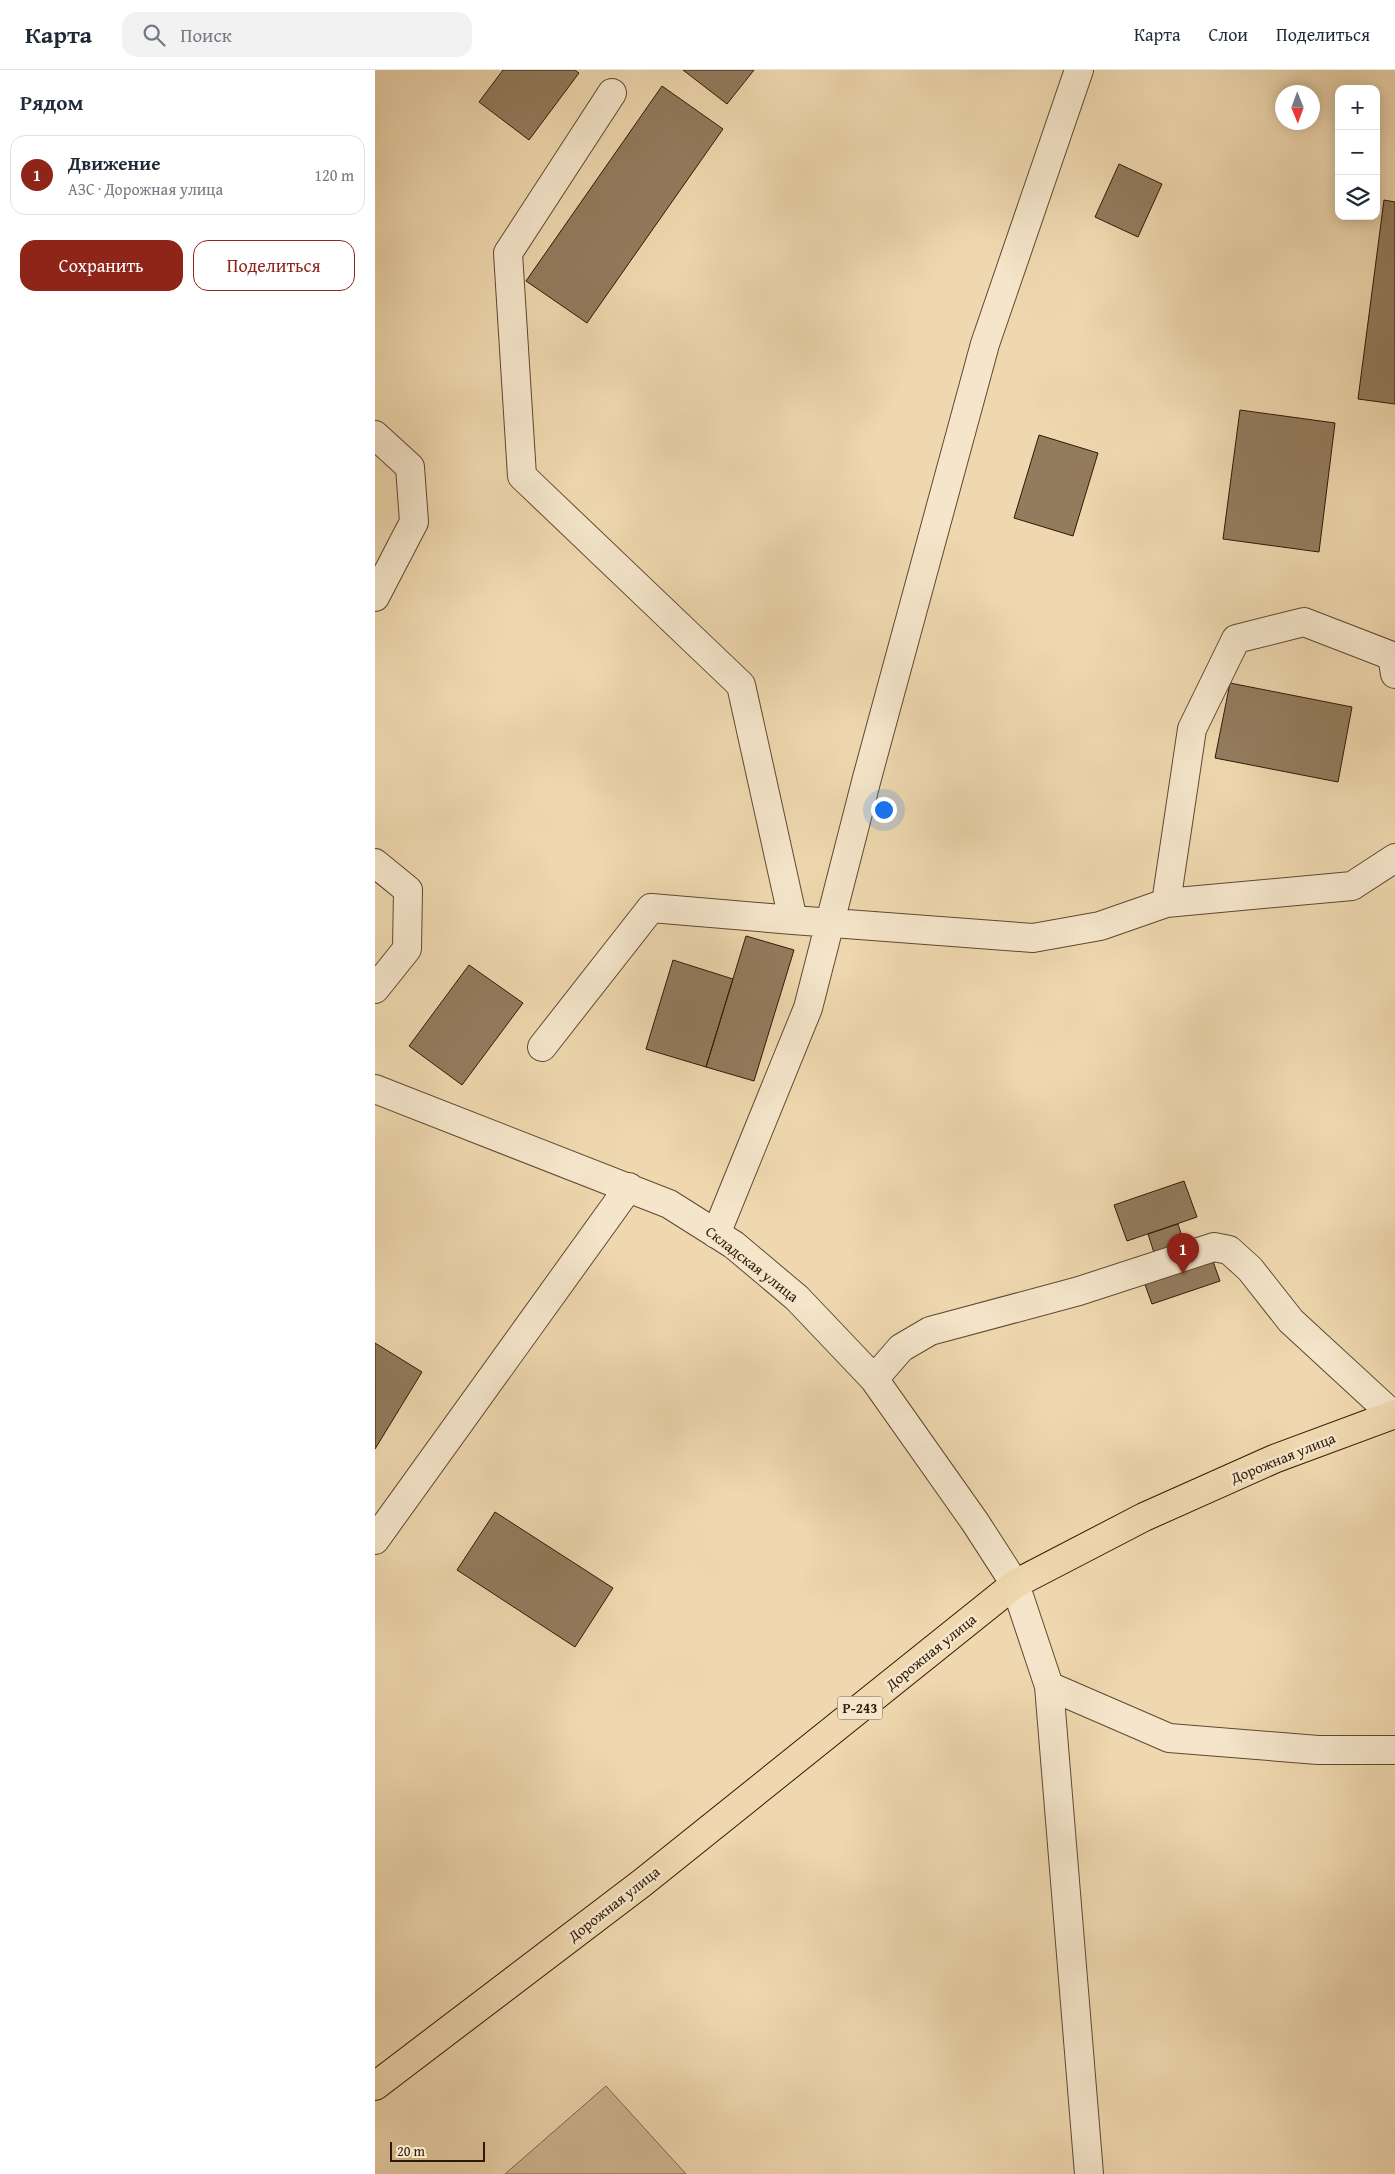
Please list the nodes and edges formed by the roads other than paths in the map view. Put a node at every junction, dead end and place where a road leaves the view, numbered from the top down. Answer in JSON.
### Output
{"nodes":[{"id":1,"x":1079,"y":70,"type":"edge"},
{"id":2,"x":612,"y":93,"type":"dead end"},
{"id":3,"x":375,"y":435,"type":"edge"},
{"id":4,"x":375,"y":597,"type":"edge"},
{"id":5,"x":1395,"y":674,"type":"edge"},
{"id":6,"x":1395,"y":858,"type":"edge"},
{"id":7,"x":375,"y":863,"type":"edge"},
{"id":8,"x":1166,"y":903,"type":"junction"},
{"id":9,"x":793,"y":920,"type":"junction"},
{"id":10,"x":831,"y":921,"type":"junction"},
{"id":11,"x":375,"y":989,"type":"edge"},
{"id":12,"x":542,"y":1047,"type":"dead end"},
{"id":13,"x":375,"y":1089,"type":"edge"},
{"id":14,"x":629,"y":1187,"type":"junction"},
{"id":15,"x":716,"y":1234,"type":"junction"},
{"id":16,"x":874,"y":1379,"type":"junction"},
{"id":17,"x":1394,"y":1415,"type":"edge"},
{"id":18,"x":375,"y":1540,"type":"edge"},
{"id":19,"x":1015,"y":1584,"type":"junction"},
{"id":20,"x":1049,"y":1686,"type":"junction"},
{"id":21,"x":1395,"y":1750,"type":"edge"},
{"id":22,"x":375,"y":2086,"type":"edge"},
{"id":23,"x":1089,"y":2174,"type":"edge"}],
"edges":[{"from":1,"to":10,"type":"street"},
{"from":2,"to":9,"type":"street"},
{"from":3,"to":4,"type":"street"},
{"from":5,"to":8,"type":"street"},
{"from":6,"to":8,"type":"street"},
{"from":7,"to":11,"type":"street"},
{"from":8,"to":10,"type":"street"},
{"from":9,"to":10,"type":"street"},
{"from":9,"to":12,"type":"street"},
{"from":10,"to":15,"type":"street"},
{"from":13,"to":14,"type":"street","name":"Складская улица"},
{"from":14,"to":15,"type":"street","name":"Складская улица"},
{"from":14,"to":18,"type":"street"},
{"from":15,"to":16,"type":"street","name":"Складская улица"},
{"from":16,"to":17,"type":"street"},
{"from":16,"to":19,"type":"street","name":"Складская улица"},
{"from":17,"to":19,"type":"highway","name":"Дорожная улица","number":"Р-243"},
{"from":19,"to":20,"type":"street","name":"Складская улица"},
{"from":19,"to":22,"type":"highway","name":"Дорожная улица","number":"Р-243"},
{"from":20,"to":21,"type":"street"},
{"from":20,"to":23,"type":"street","name":"Складская улица"}]}
